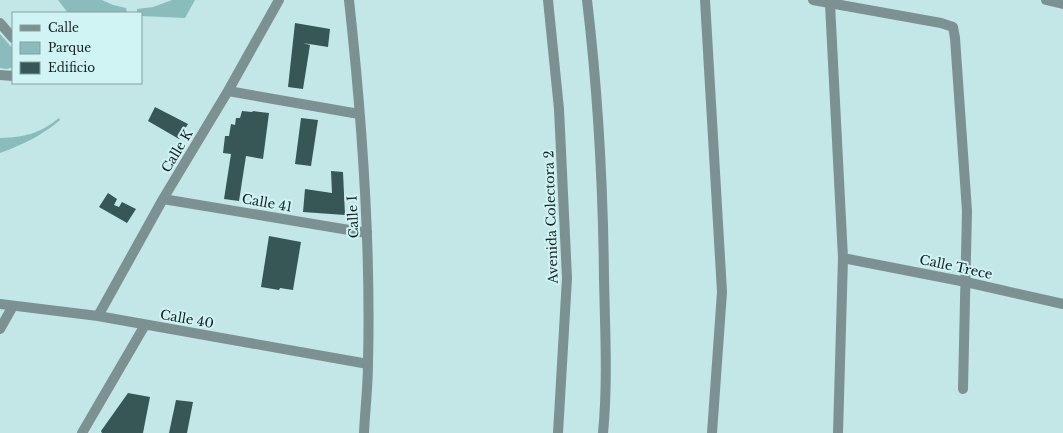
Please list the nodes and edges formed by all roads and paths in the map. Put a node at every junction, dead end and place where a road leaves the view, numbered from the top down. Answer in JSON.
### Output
{"nodes":[{"id":1,"x":279,"y":0,"type":"edge"},
{"id":2,"x":349,"y":0,"type":"edge"},
{"id":3,"x":548,"y":0,"type":"edge"},
{"id":4,"x":587,"y":0,"type":"edge"},
{"id":5,"x":705,"y":0,"type":"edge"},
{"id":6,"x":813,"y":0,"type":"edge"},
{"id":7,"x":1046,"y":0,"type":"edge"},
{"id":8,"x":830,"y":4,"type":"junction"},
{"id":9,"x":1063,"y":4,"type":"edge"},
{"id":10,"x":0,"y":23,"type":"edge"},
{"id":11,"x":12,"y":37,"type":"edge"},
{"id":12,"x":0,"y":75,"type":"edge"},
{"id":13,"x":12,"y":76,"type":"edge"},
{"id":14,"x":228,"y":91,"type":"junction"},
{"id":15,"x":360,"y":114,"type":"junction"},
{"id":16,"x":163,"y":199,"type":"junction"},
{"id":17,"x":367,"y":233,"type":"junction"},
{"id":18,"x":843,"y":258,"type":"junction"},
{"id":19,"x":966,"y":282,"type":"junction"},
{"id":20,"x":0,"y":304,"type":"edge"},
{"id":21,"x":1063,"y":304,"type":"edge"},
{"id":22,"x":13,"y":306,"type":"junction"},
{"id":23,"x":98,"y":316,"type":"junction"},
{"id":24,"x":146,"y":325,"type":"junction"},
{"id":25,"x":0,"y":329,"type":"edge"},
{"id":26,"x":368,"y":364,"type":"junction"},
{"id":27,"x":964,"y":389,"type":"dead end"},
{"id":28,"x":82,"y":433,"type":"edge"},
{"id":29,"x":364,"y":433,"type":"edge"},
{"id":30,"x":558,"y":433,"type":"edge"},
{"id":31,"x":603,"y":433,"type":"edge"},
{"id":32,"x":712,"y":433,"type":"edge"},
{"id":33,"x":838,"y":433,"type":"edge"}],
"edges":[{"from":1,"to":14,"type":"street","name":"Calle K"},
{"from":2,"to":15,"type":"street","name":"Calle I"},
{"from":3,"to":30,"type":"street","name":"Avenida Colectora 2"},
{"from":4,"to":31,"type":"street"},
{"from":5,"to":32,"type":"street"},
{"from":6,"to":8,"type":"street"},
{"from":7,"to":9,"type":"street"},
{"from":8,"to":18,"type":"street"},
{"from":8,"to":19,"type":"street"},
{"from":10,"to":11,"type":"street"},
{"from":12,"to":13,"type":"street"},
{"from":14,"to":15,"type":"street"},
{"from":14,"to":16,"type":"street","name":"Calle K"},
{"from":15,"to":17,"type":"street","name":"Calle I"},
{"from":16,"to":17,"type":"street","name":"Calle 41"},
{"from":16,"to":23,"type":"street","name":"Calle K"},
{"from":17,"to":26,"type":"street","name":"Calle I"},
{"from":18,"to":19,"type":"street","name":"Calle Trece"},
{"from":18,"to":33,"type":"street"},
{"from":19,"to":21,"type":"street","name":"Calle Trece"},
{"from":19,"to":27,"type":"street"},
{"from":20,"to":22,"type":"street","name":"Calle 40"},
{"from":22,"to":23,"type":"street","name":"Calle 40"},
{"from":22,"to":25,"type":"street"},
{"from":23,"to":24,"type":"street","name":"Calle 40"},
{"from":24,"to":26,"type":"street","name":"Calle 40"},
{"from":24,"to":28,"type":"street"},
{"from":26,"to":29,"type":"street","name":"Calle I"}]}
